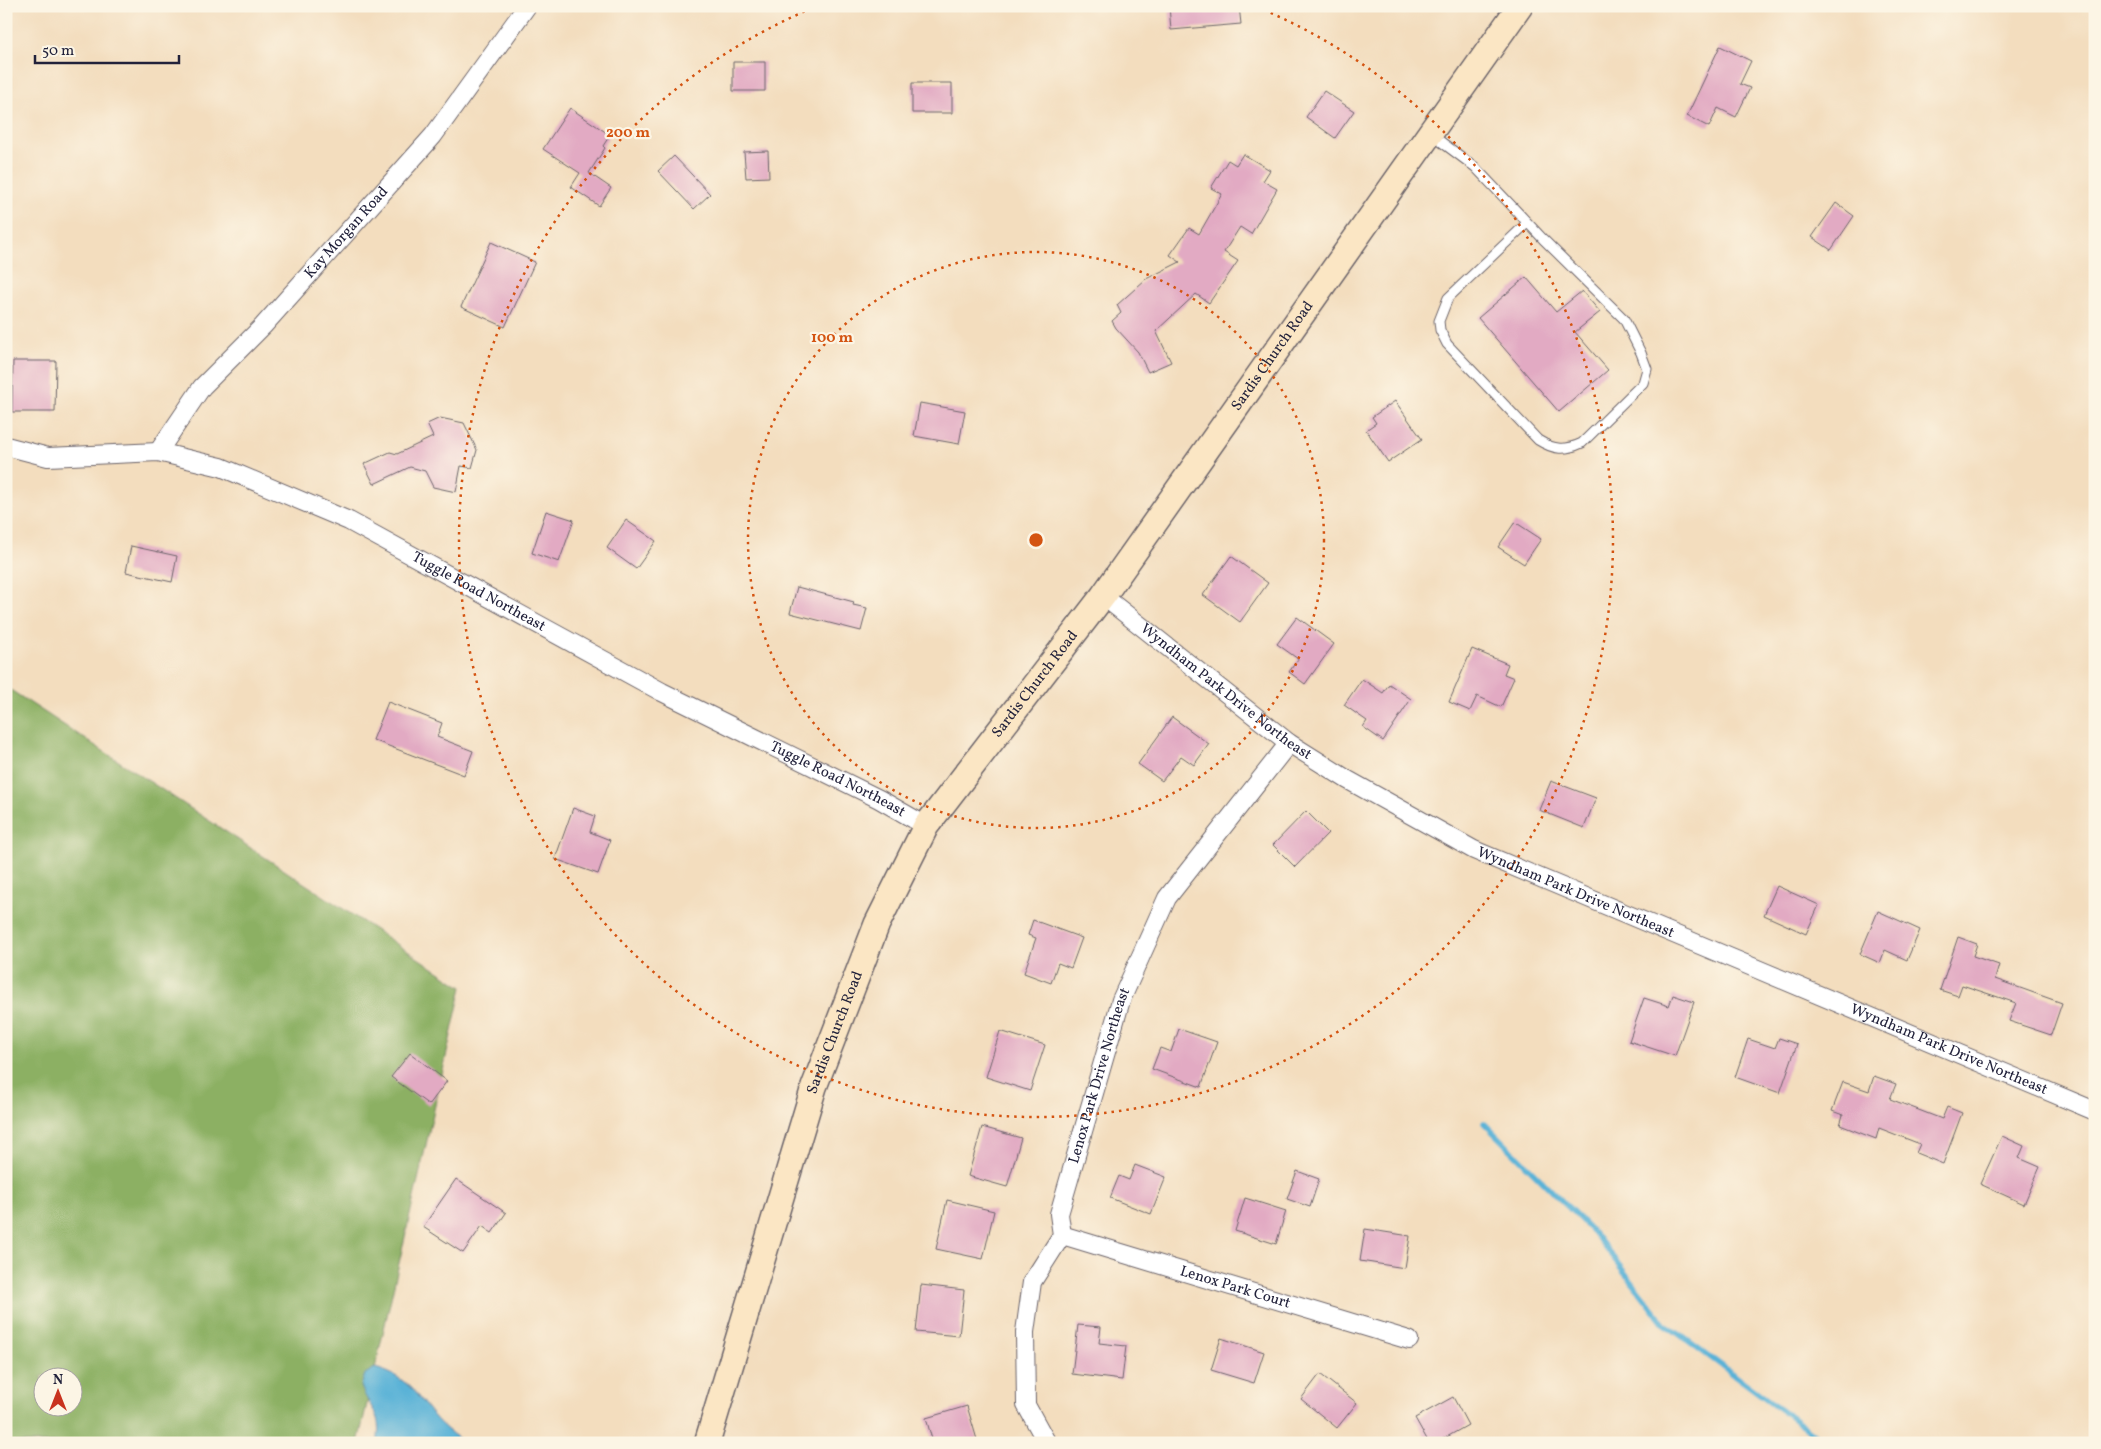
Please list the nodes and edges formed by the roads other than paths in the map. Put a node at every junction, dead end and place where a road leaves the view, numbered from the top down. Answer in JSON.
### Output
{"nodes":[{"id":1,"x":527,"y":6,"type":"edge"},
{"id":2,"x":1520,"y":6,"type":"edge"},
{"id":3,"x":1430,"y":134,"type":"junction"},
{"id":4,"x":1528,"y":223,"type":"junction"},
{"id":5,"x":6,"y":446,"type":"edge"},
{"id":6,"x":158,"y":452,"type":"junction"},
{"id":7,"x":1103,"y":596,"type":"junction"},
{"id":8,"x":1289,"y":743,"type":"junction"},
{"id":9,"x":926,"y":826,"type":"junction"},
{"id":10,"x":2095,"y":1110,"type":"edge"},
{"id":11,"x":1062,"y":1235,"type":"junction"},
{"id":12,"x":1408,"y":1340,"type":"dead end"},
{"id":13,"x":707,"y":1443,"type":"edge"},
{"id":14,"x":1047,"y":1443,"type":"edge"}],
"edges":[{"from":1,"to":6,"type":"street","name":"Kay Morgan Road"},
{"from":2,"to":3,"type":"street","name":"Sardis Church Road"},
{"from":3,"to":4,"type":"lane"},
{"from":3,"to":7,"type":"street","name":"Sardis Church Road"},
{"from":4,"to":4,"type":"lane"},
{"from":5,"to":6,"type":"street","name":"Tuggle Road Northeast"},
{"from":6,"to":9,"type":"street","name":"Tuggle Road Northeast"},
{"from":7,"to":8,"type":"street","name":"Wyndham Park Drive Northeast"},
{"from":7,"to":9,"type":"street","name":"Sardis Church Road"},
{"from":8,"to":10,"type":"street","name":"Wyndham Park Drive Northeast"},
{"from":8,"to":11,"type":"street","name":"Lenox Park Drive Northeast"},
{"from":9,"to":13,"type":"street","name":"Sardis Church Road"},
{"from":11,"to":12,"type":"street","name":"Lenox Park Court"},
{"from":11,"to":14,"type":"street"}]}
